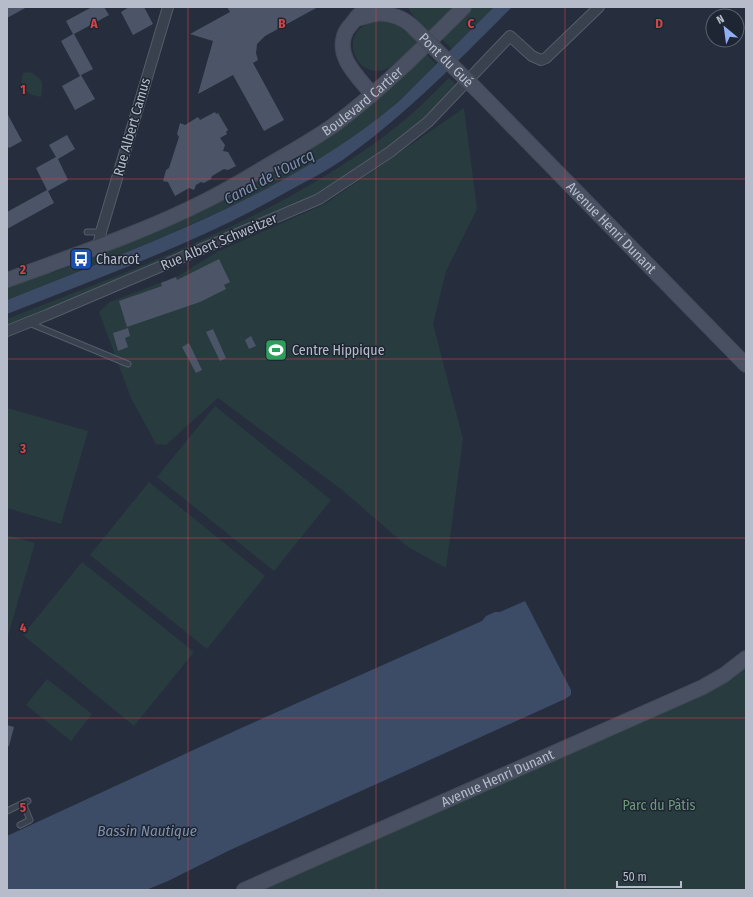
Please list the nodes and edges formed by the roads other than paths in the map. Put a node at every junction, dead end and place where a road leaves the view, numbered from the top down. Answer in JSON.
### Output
{"nodes":[{"id":1,"x":168,"y":7,"type":"edge"},
{"id":2,"x":367,"y":7,"type":"edge"},
{"id":3,"x":464,"y":7,"type":"edge"},
{"id":4,"x":599,"y":7,"type":"edge"},
{"id":5,"x":405,"y":17,"type":"edge"},
{"id":6,"x":356,"y":19,"type":"junction"},
{"id":7,"x":478,"y":91,"type":"joint"},
{"id":8,"x":372,"y":94,"type":"junction"},
{"id":9,"x":87,"y":232,"type":"dead end"},
{"id":10,"x":101,"y":232,"type":"junction"},
{"id":11,"x":98,"y":247,"type":"junction"},
{"id":12,"x":7,"y":280,"type":"edge"},
{"id":13,"x":28,"y":323,"type":"junction"},
{"id":14,"x":7,"y":331,"type":"edge"},
{"id":15,"x":128,"y":364,"type":"dead end"},
{"id":16,"x":746,"y":365,"type":"edge"},
{"id":17,"x":746,"y":658,"type":"edge"},
{"id":18,"x":7,"y":810,"type":"edge"},
{"id":19,"x":20,"y":825,"type":"dead end"},
{"id":20,"x":244,"y":890,"type":"edge"}],
"edges":[{"from":1,"to":10,"type":"street","name":"Rue Albert Camus"},
{"from":2,"to":6,"type":"street"},
{"from":3,"to":8,"type":"street","name":"Boulevard Cartier"},
{"from":4,"to":13,"type":"street","name":"Rue Albert Schweitzer"},
{"from":5,"to":6,"type":"street"},
{"from":5,"to":7,"type":"street","name":"Pont du Gué","bridge":true},
{"from":6,"to":8,"type":"street"},
{"from":7,"to":16,"type":"street","name":"Avenue Henri Dunant"},
{"from":8,"to":11,"type":"street","name":"Boulevard Cartier"},
{"from":9,"to":10,"type":"lane"},
{"from":10,"to":11,"type":"street","name":"Rue Albert Camus"},
{"from":11,"to":12,"type":"street","name":"Boulevard Cartier"},
{"from":13,"to":14,"type":"street","name":"Rue Albert Schweitzer"},
{"from":13,"to":15,"type":"lane"},
{"from":17,"to":20,"type":"street","name":"Avenue Henri Dunant"},
{"from":18,"to":19,"type":"lane"}]}
